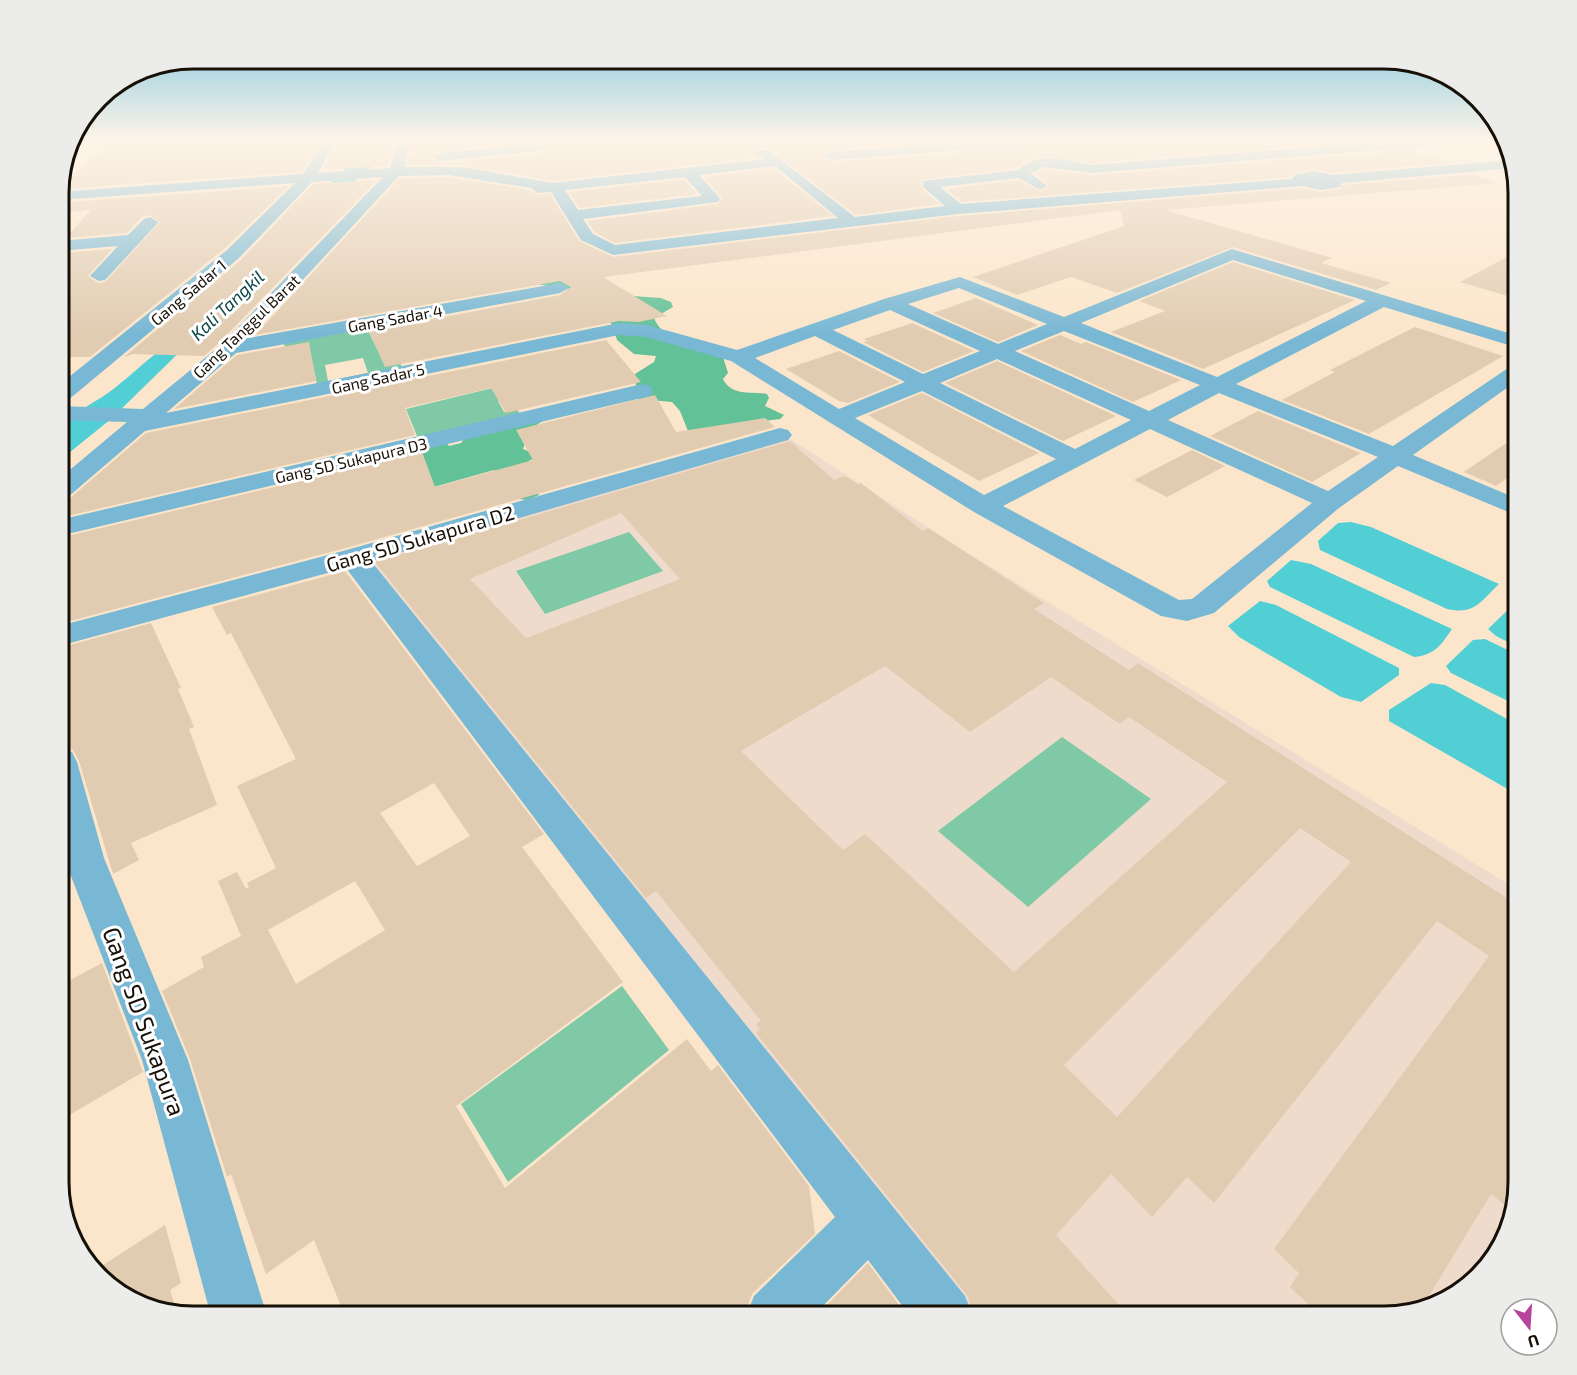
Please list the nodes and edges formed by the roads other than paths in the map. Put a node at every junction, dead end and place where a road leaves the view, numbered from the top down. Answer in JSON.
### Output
{"nodes":[{"id":1,"x":286,"y":204,"type":"edge"},
{"id":2,"x":366,"y":204,"type":"edge"},
{"id":3,"x":567,"y":204,"type":"edge"},
{"id":4,"x":675,"y":204,"type":"edge"},
{"id":5,"x":830,"y":204,"type":"edge"},
{"id":6,"x":952,"y":204,"type":"edge"},
{"id":7,"x":1030,"y":204,"type":"edge"},
{"id":8,"x":958,"y":209,"type":"junction"},
{"id":9,"x":575,"y":215,"type":"junction"},
{"id":10,"x":851,"y":221,"type":"junction"},
{"id":11,"x":150,"y":222,"type":"dead end"},
{"id":12,"x":133,"y":240,"type":"junction"},
{"id":13,"x":69,"y":245,"type":"edge"},
{"id":14,"x":99,"y":276,"type":"dead end"},
{"id":15,"x":560,"y":288,"type":"dead end"},
{"id":16,"x":1383,"y":300,"type":"junction"},
{"id":17,"x":891,"y":303,"type":"junction"},
{"id":18,"x":1067,"y":324,"type":"junction"},
{"id":19,"x":816,"y":329,"type":"junction"},
{"id":20,"x":1508,"y":339,"type":"edge"},
{"id":21,"x":229,"y":348,"type":"junction"},
{"id":22,"x":999,"y":352,"type":"junction"},
{"id":23,"x":738,"y":357,"type":"junction"},
{"id":24,"x":1508,"y":377,"type":"edge"},
{"id":25,"x":926,"y":383,"type":"junction"},
{"id":26,"x":1219,"y":386,"type":"junction"},
{"id":27,"x":69,"y":388,"type":"edge"},
{"id":28,"x":642,"y":391,"type":"dead end"},
{"id":29,"x":69,"y":414,"type":"edge"},
{"id":30,"x":839,"y":417,"type":"junction"},
{"id":31,"x":141,"y":419,"type":"junction"},
{"id":32,"x":1149,"y":419,"type":"junction"},
{"id":33,"x":780,"y":435,"type":"dead end"},
{"id":34,"x":1396,"y":456,"type":"junction"},
{"id":35,"x":1073,"y":458,"type":"junction"},
{"id":36,"x":69,"y":483,"type":"edge"},
{"id":37,"x":1330,"y":502,"type":"junction"},
{"id":38,"x":1508,"y":504,"type":"edge"},
{"id":39,"x":982,"y":506,"type":"junction"},
{"id":40,"x":69,"y":526,"type":"edge"},
{"id":41,"x":354,"y":557,"type":"junction"},
{"id":42,"x":69,"y":633,"type":"edge"},
{"id":43,"x":69,"y":800,"type":"edge"},
{"id":44,"x":869,"y":1221,"type":"junction"},
{"id":45,"x":236,"y":1306,"type":"edge"},
{"id":46,"x":785,"y":1306,"type":"edge"},
{"id":47,"x":936,"y":1306,"type":"edge"}],
"edges":[{"from":1,"to":27,"type":"street","name":"Gang Sadar 1"},
{"from":2,"to":21,"type":"street","name":"Gang Tanggul Barat"},
{"from":3,"to":9,"type":"street"},
{"from":4,"to":9,"type":"street"},
{"from":5,"to":10,"type":"street"},
{"from":6,"to":8,"type":"street"},
{"from":7,"to":8,"type":"street"},
{"from":8,"to":10,"type":"street"},
{"from":9,"to":10,"type":"street"},
{"from":11,"to":12,"type":"street"},
{"from":12,"to":13,"type":"street"},
{"from":12,"to":14,"type":"street"},
{"from":15,"to":21,"type":"street","name":"Gang Sadar 4"},
{"from":16,"to":18,"type":"street"},
{"from":16,"to":20,"type":"street"},
{"from":16,"to":26,"type":"street"},
{"from":17,"to":18,"type":"street"},
{"from":17,"to":19,"type":"street"},
{"from":17,"to":22,"type":"street"},
{"from":18,"to":22,"type":"street"},
{"from":18,"to":26,"type":"street"},
{"from":19,"to":23,"type":"street"},
{"from":19,"to":25,"type":"street"},
{"from":21,"to":31,"type":"street","name":"Gang Tanggul Barat"},
{"from":22,"to":25,"type":"street"},
{"from":22,"to":32,"type":"street"},
{"from":23,"to":30,"type":"street","name":"Gang Sadar 5"},
{"from":23,"to":31,"type":"street","name":"Gang Sadar 5"},
{"from":24,"to":34,"type":"street","name":"Gang Sadar 5"},
{"from":25,"to":30,"type":"street"},
{"from":25,"to":35,"type":"street"},
{"from":26,"to":32,"type":"street"},
{"from":26,"to":34,"type":"street"},
{"from":28,"to":40,"type":"street","name":"Gang SD Sukapura D3"},
{"from":29,"to":31,"type":"street","name":"Gang Sadar 5"},
{"from":30,"to":39,"type":"street","name":"Gang Sadar 5"},
{"from":31,"to":36,"type":"street","name":"Gang Tanggul Barat"},
{"from":32,"to":35,"type":"street"},
{"from":32,"to":37,"type":"street"},
{"from":33,"to":41,"type":"street","name":"Gang SD Sukapura D2"},
{"from":34,"to":37,"type":"street","name":"Gang Sadar 5"},
{"from":34,"to":38,"type":"street"},
{"from":35,"to":39,"type":"street"},
{"from":37,"to":39,"type":"street","name":"Gang Sadar 5"},
{"from":41,"to":42,"type":"street","name":"Gang SD Sukapura D2"},
{"from":41,"to":44,"type":"street"},
{"from":43,"to":45,"type":"street","name":"Gang SD Sukapura"},
{"from":44,"to":46,"type":"street"},
{"from":44,"to":47,"type":"street"}]}
